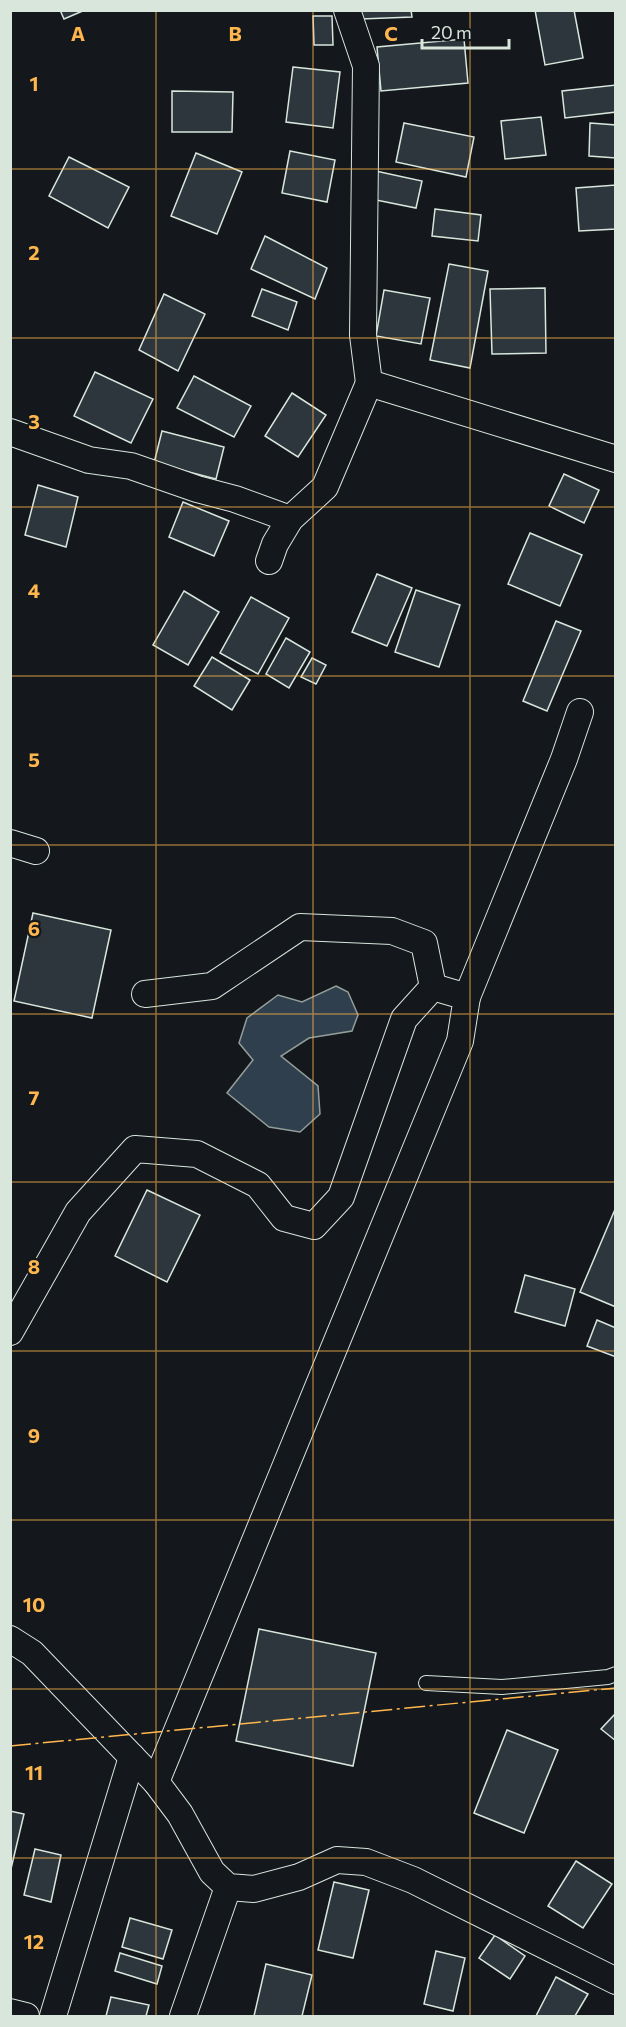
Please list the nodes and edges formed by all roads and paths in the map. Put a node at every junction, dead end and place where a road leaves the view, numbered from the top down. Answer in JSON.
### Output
{"nodes":[{"id":1,"x":347,"y":10,"type":"edge"},
{"id":2,"x":369,"y":383,"type":"junction"},
{"id":3,"x":10,"y":432,"type":"edge"},
{"id":4,"x":615,"y":459,"type":"edge"},
{"id":5,"x":290,"y":519,"type":"junction"},
{"id":6,"x":269,"y":561,"type":"dead end"},
{"id":7,"x":580,"y":712,"type":"dead end"},
{"id":8,"x":10,"y":843,"type":"edge"},
{"id":9,"x":36,"y":851,"type":"dead end"},
{"id":10,"x":433,"y":987,"type":"junction"},
{"id":11,"x":145,"y":994,"type":"dead end"},
{"id":12,"x":467,"y":997,"type":"junction"},
{"id":13,"x":10,"y":1332,"type":"edge"},
{"id":14,"x":10,"y":1639,"type":"edge"},
{"id":15,"x":615,"y":1674,"type":"edge"},
{"id":16,"x":426,"y":1683,"type":"dead end"},
{"id":17,"x":132,"y":1757,"type":"junction"},
{"id":18,"x":156,"y":1782,"type":"junction"},
{"id":19,"x":228,"y":1887,"type":"junction"},
{"id":20,"x":615,"y":1981,"type":"edge"},
{"id":21,"x":10,"y":2012,"type":"edge"},
{"id":22,"x":26,"y":2016,"type":"edge"},
{"id":23,"x":52,"y":2016,"type":"edge"},
{"id":24,"x":183,"y":2016,"type":"edge"}],
"edges":[{"from":1,"to":2,"type":"street"},
{"from":2,"to":4,"type":"street"},
{"from":2,"to":5,"type":"street"},
{"from":3,"to":5,"type":"street"},
{"from":5,"to":6,"type":"street"},
{"from":7,"to":12,"type":"street"},
{"from":8,"to":9,"type":"street"},
{"from":10,"to":11,"type":"street"},
{"from":10,"to":12,"type":"street"},
{"from":10,"to":13,"type":"street"},
{"from":12,"to":18,"type":"street"},
{"from":14,"to":17,"type":"street"},
{"from":15,"to":16,"type":"lane"},
{"from":17,"to":18,"type":"street"},
{"from":17,"to":23,"type":"street"},
{"from":18,"to":19,"type":"street"},
{"from":19,"to":20,"type":"street"},
{"from":19,"to":24,"type":"street"},
{"from":21,"to":22,"type":"street"}]}
